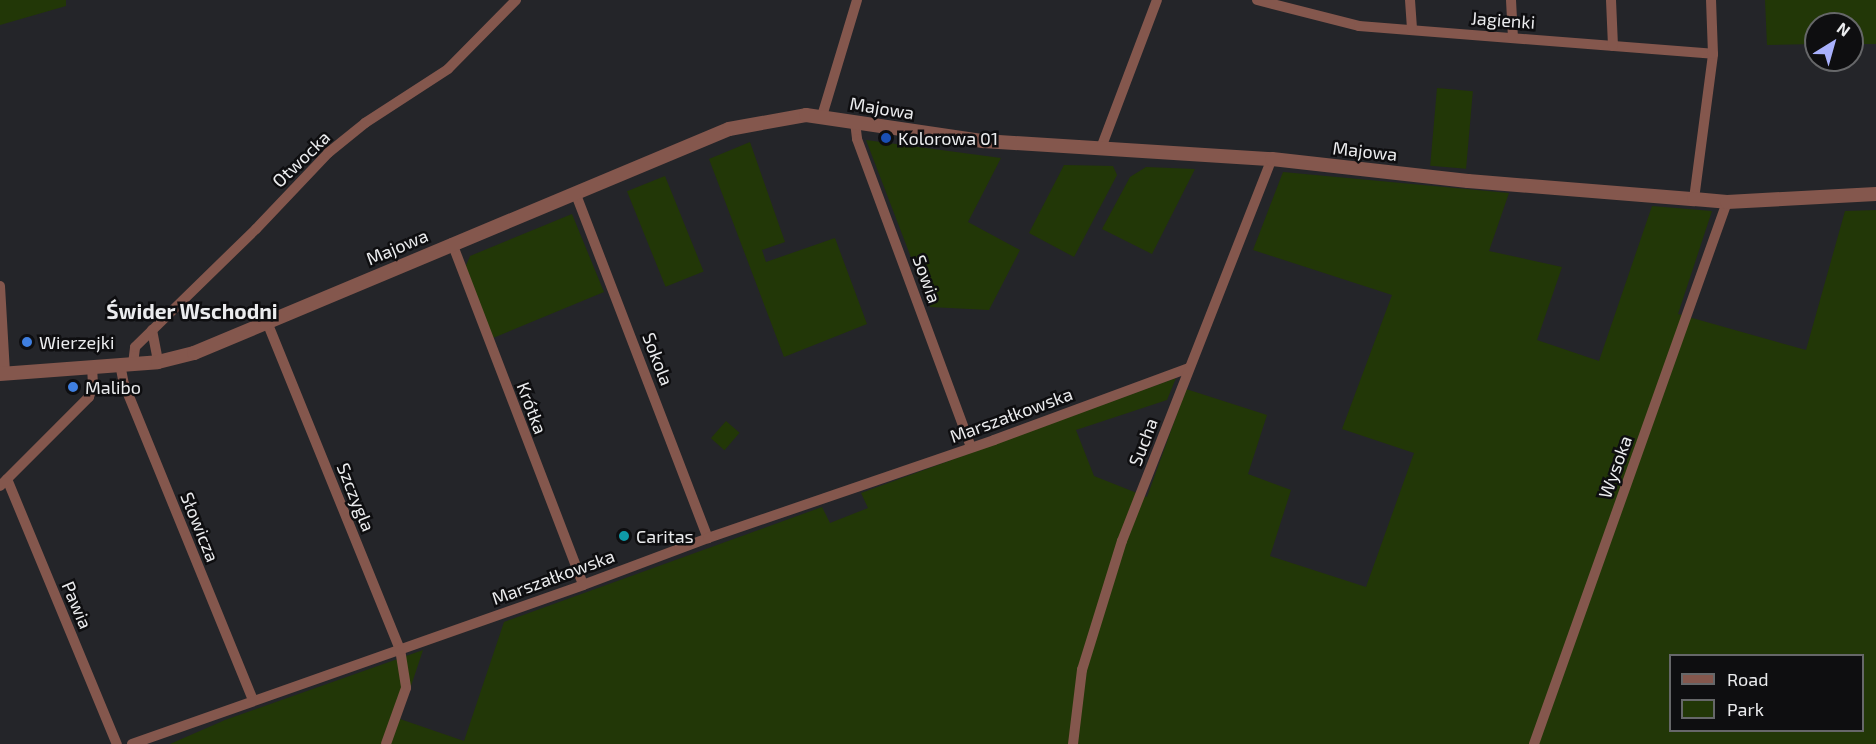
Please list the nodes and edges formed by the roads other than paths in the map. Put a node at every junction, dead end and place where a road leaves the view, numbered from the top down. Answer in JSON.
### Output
{"nodes":[{"id":1,"x":516,"y":0,"type":"edge"},
{"id":2,"x":857,"y":0,"type":"edge"},
{"id":3,"x":1157,"y":0,"type":"edge"},
{"id":4,"x":1257,"y":0,"type":"edge"},
{"id":5,"x":1410,"y":0,"type":"edge"},
{"id":6,"x":1511,"y":0,"type":"edge"},
{"id":7,"x":1611,"y":0,"type":"edge"},
{"id":8,"x":1711,"y":0,"type":"edge"},
{"id":9,"x":1412,"y":30,"type":"junction"},
{"id":10,"x":1513,"y":37,"type":"junction"},
{"id":11,"x":1613,"y":46,"type":"junction"},
{"id":12,"x":1713,"y":54,"type":"junction"},
{"id":13,"x":822,"y":116,"type":"junction"},
{"id":14,"x":855,"y":122,"type":"junction"},
{"id":15,"x":1101,"y":148,"type":"junction"},
{"id":16,"x":1272,"y":159,"type":"junction"},
{"id":17,"x":575,"y":192,"type":"junction"},
{"id":18,"x":1876,"y":194,"type":"edge"},
{"id":19,"x":1694,"y":200,"type":"junction"},
{"id":20,"x":1727,"y":202,"type":"junction"},
{"id":21,"x":452,"y":243,"type":"junction"},
{"id":22,"x":0,"y":286,"type":"edge"},
{"id":23,"x":267,"y":322,"type":"junction"},
{"id":24,"x":152,"y":330,"type":"junction"},
{"id":25,"x":158,"y":362,"type":"junction"},
{"id":26,"x":126,"y":364,"type":"junction"},
{"id":27,"x":92,"y":367,"type":"junction"},
{"id":28,"x":1189,"y":368,"type":"junction"},
{"id":29,"x":2,"y":373,"type":"edge"},
{"id":30,"x":971,"y":447,"type":"junction"},
{"id":31,"x":3,"y":483,"type":"edge"},
{"id":32,"x":708,"y":538,"type":"junction"},
{"id":33,"x":583,"y":585,"type":"junction"},
{"id":34,"x":400,"y":649,"type":"junction"},
{"id":35,"x":253,"y":700,"type":"junction"},
{"id":36,"x":117,"y":744,"type":"edge"},
{"id":37,"x":132,"y":744,"type":"edge"},
{"id":38,"x":386,"y":744,"type":"edge"},
{"id":39,"x":1073,"y":744,"type":"edge"},
{"id":40,"x":1534,"y":744,"type":"edge"}],
"edges":[{"from":1,"to":24,"type":"street","name":"Otwocka"},
{"from":2,"to":13,"type":"street"},
{"from":3,"to":15,"type":"street"},
{"from":4,"to":9,"type":"street","name":"Jagienki"},
{"from":5,"to":9,"type":"street"},
{"from":6,"to":10,"type":"street"},
{"from":7,"to":11,"type":"street"},
{"from":8,"to":12,"type":"street"},
{"from":9,"to":10,"type":"street","name":"Jagienki"},
{"from":10,"to":11,"type":"street","name":"Jagienki"},
{"from":11,"to":12,"type":"street","name":"Jagienki"},
{"from":12,"to":19,"type":"street"},
{"from":13,"to":14,"type":"street","name":"Majowa"},
{"from":13,"to":17,"type":"street","name":"Majowa"},
{"from":14,"to":15,"type":"street","name":"Majowa"},
{"from":14,"to":30,"type":"street","name":"Sowia"},
{"from":15,"to":16,"type":"street","name":"Majowa"},
{"from":16,"to":19,"type":"street","name":"Majowa"},
{"from":16,"to":28,"type":"street","name":"Sucha"},
{"from":17,"to":21,"type":"street","name":"Majowa"},
{"from":17,"to":32,"type":"street","name":"Sokola"},
{"from":18,"to":20,"type":"street","name":"Majowa"},
{"from":19,"to":20,"type":"street","name":"Majowa"},
{"from":20,"to":40,"type":"street","name":"Wysoka"},
{"from":21,"to":23,"type":"street","name":"Majowa"},
{"from":21,"to":33,"type":"street","name":"Krótka"},
{"from":22,"to":29,"type":"street"},
{"from":23,"to":25,"type":"street","name":"Majowa"},
{"from":23,"to":34,"type":"street","name":"Szczygla"},
{"from":24,"to":25,"type":"street"},
{"from":24,"to":26,"type":"street","name":"Otwocka"},
{"from":25,"to":26,"type":"street","name":"Majowa"},
{"from":26,"to":27,"type":"street","name":"Majowa"},
{"from":26,"to":35,"type":"street","name":"Słowicza"},
{"from":27,"to":29,"type":"street","name":"Majowa"},
{"from":27,"to":31,"type":"street"},
{"from":28,"to":30,"type":"street","name":"Marszałkowska"},
{"from":28,"to":39,"type":"street","name":"Sucha"},
{"from":30,"to":32,"type":"street","name":"Marszałkowska"},
{"from":31,"to":36,"type":"street","name":"Pawia"},
{"from":32,"to":33,"type":"street","name":"Marszałkowska"},
{"from":33,"to":34,"type":"street","name":"Marszałkowska"},
{"from":34,"to":35,"type":"street","name":"Marszałkowska"},
{"from":34,"to":38,"type":"street","name":"Szczygla"},
{"from":35,"to":37,"type":"street","name":"Marszałkowska"}]}
